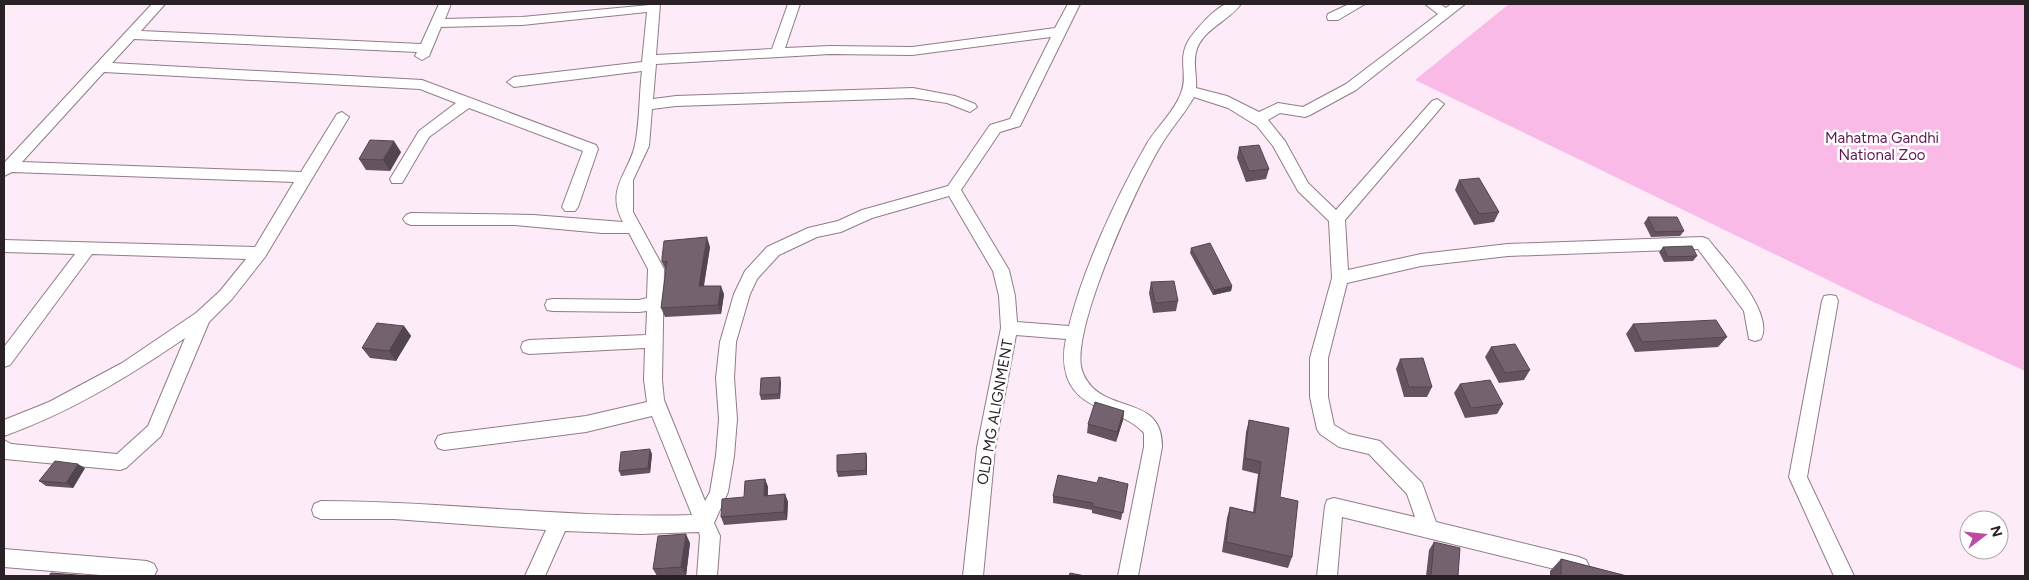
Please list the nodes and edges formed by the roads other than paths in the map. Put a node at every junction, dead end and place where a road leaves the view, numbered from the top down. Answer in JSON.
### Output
{"nodes":[{"id":1,"x":159,"y":4,"type":"edge"},
{"id":2,"x":445,"y":4,"type":"edge"},
{"id":3,"x":794,"y":4,"type":"edge"},
{"id":4,"x":1074,"y":4,"type":"edge"},
{"id":5,"x":1235,"y":4,"type":"edge"},
{"id":6,"x":1359,"y":4,"type":"edge"},
{"id":7,"x":1431,"y":4,"type":"edge"},
{"id":8,"x":1458,"y":4,"type":"edge"},
{"id":9,"x":653,"y":6,"type":"edge"},
{"id":10,"x":1446,"y":13,"type":"junction"},
{"id":11,"x":1333,"y":17,"type":"dead end"},
{"id":12,"x":436,"y":23,"type":"junction"},
{"id":13,"x":1058,"y":32,"type":"junction"},
{"id":14,"x":131,"y":35,"type":"junction"},
{"id":15,"x":423,"y":52,"type":"joint"},
{"id":16,"x":777,"y":53,"type":"junction"},
{"id":17,"x":648,"y":63,"type":"junction"},
{"id":18,"x":101,"y":67,"type":"junction"},
{"id":19,"x":514,"y":82,"type":"dead end"},
{"id":20,"x":1189,"y":91,"type":"junction"},
{"id":21,"x":467,"y":102,"type":"junction"},
{"id":22,"x":1438,"y":104,"type":"dead end"},
{"id":23,"x":645,"y":105,"type":"junction"},
{"id":24,"x":970,"y":107,"type":"dead end"},
{"id":25,"x":342,"y":117,"type":"dead end"},
{"id":26,"x":1258,"y":119,"type":"junction"},
{"id":27,"x":6,"y":170,"type":"edge"},
{"id":28,"x":305,"y":177,"type":"junction"},
{"id":29,"x":397,"y":179,"type":"dead end"},
{"id":30,"x":953,"y":190,"type":"junction"},
{"id":31,"x":570,"y":207,"type":"dead end"},
{"id":32,"x":411,"y":218,"type":"dead end"},
{"id":33,"x":1337,"y":219,"type":"junction"},
{"id":34,"x":634,"y":226,"type":"junction"},
{"id":35,"x":4,"y":246,"type":"edge"},
{"id":36,"x":88,"y":248,"type":"junction"},
{"id":37,"x":259,"y":253,"type":"junction"},
{"id":38,"x":1340,"y":278,"type":"junction"},
{"id":39,"x":1830,"y":301,"type":"dead end"},
{"id":40,"x":655,"y":302,"type":"junction"},
{"id":41,"x":553,"y":305,"type":"dead end"},
{"id":42,"x":202,"y":318,"type":"junction"},
{"id":43,"x":1009,"y":328,"type":"junction"},
{"id":44,"x":1076,"y":332,"type":"junction"},
{"id":45,"x":1754,"y":334,"type":"dead end"},
{"id":46,"x":654,"y":342,"type":"junction"},
{"id":47,"x":529,"y":347,"type":"dead end"},
{"id":48,"x":4,"y":360,"type":"edge"},
{"id":49,"x":657,"y":407,"type":"junction"},
{"id":50,"x":4,"y":428,"type":"edge"},
{"id":51,"x":444,"y":442,"type":"dead end"},
{"id":52,"x":4,"y":448,"type":"edge"},
{"id":53,"x":321,"y":510,"type":"dead end"},
{"id":54,"x":559,"y":522,"type":"junction"},
{"id":55,"x":705,"y":523,"type":"junction"},
{"id":56,"x":1429,"y":529,"type":"junction"},
{"id":57,"x":4,"y":558,"type":"edge"},
{"id":58,"x":1596,"y":570,"type":"edge"},
{"id":59,"x":143,"y":576,"type":"edge"},
{"id":60,"x":535,"y":576,"type":"edge"},
{"id":61,"x":707,"y":576,"type":"edge"},
{"id":62,"x":973,"y":576,"type":"edge"},
{"id":63,"x":1128,"y":576,"type":"edge"},
{"id":64,"x":1327,"y":576,"type":"edge"},
{"id":65,"x":1844,"y":576,"type":"edge"}],
"edges":[{"from":1,"to":14,"type":"street"},
{"from":2,"to":12,"type":"street"},
{"from":3,"to":16,"type":"street"},
{"from":4,"to":13,"type":"street"},
{"from":5,"to":20,"type":"street"},
{"from":6,"to":11,"type":"street"},
{"from":7,"to":10,"type":"street"},
{"from":8,"to":10,"type":"street"},
{"from":9,"to":12,"type":"street"},
{"from":9,"to":17,"type":"street"},
{"from":10,"to":26,"type":"street"},
{"from":12,"to":15,"type":"street"},
{"from":13,"to":16,"type":"street"},
{"from":13,"to":30,"type":"street"},
{"from":14,"to":15,"type":"street"},
{"from":14,"to":18,"type":"street"},
{"from":16,"to":17,"type":"street"},
{"from":17,"to":19,"type":"street"},
{"from":17,"to":23,"type":"street"},
{"from":18,"to":21,"type":"street"},
{"from":18,"to":27,"type":"street"},
{"from":20,"to":26,"type":"street"},
{"from":20,"to":44,"type":"street"},
{"from":21,"to":29,"type":"street"},
{"from":21,"to":31,"type":"street"},
{"from":22,"to":33,"type":"street"},
{"from":23,"to":24,"type":"street"},
{"from":23,"to":34,"type":"street"},
{"from":25,"to":28,"type":"street"},
{"from":26,"to":33,"type":"street"},
{"from":27,"to":28,"type":"street"},
{"from":28,"to":37,"type":"street"},
{"from":30,"to":43,"type":"street"},
{"from":30,"to":55,"type":"street"},
{"from":32,"to":34,"type":"street"},
{"from":33,"to":38,"type":"street"},
{"from":34,"to":40,"type":"street"},
{"from":35,"to":36,"type":"street"},
{"from":36,"to":37,"type":"street"},
{"from":36,"to":48,"type":"street"},
{"from":37,"to":42,"type":"street"},
{"from":38,"to":45,"type":"street"},
{"from":38,"to":56,"type":"street"},
{"from":39,"to":65,"type":"street"},
{"from":40,"to":41,"type":"street"},
{"from":40,"to":46,"type":"street"},
{"from":42,"to":50,"type":"street"},
{"from":42,"to":52,"type":"street"},
{"from":43,"to":44,"type":"street","name":"OLD MG ALIGNMENT"},
{"from":43,"to":62,"type":"street","name":"OLD MG ALIGNMENT"},
{"from":44,"to":63,"type":"street"},
{"from":46,"to":47,"type":"street"},
{"from":46,"to":49,"type":"street"},
{"from":49,"to":51,"type":"street"},
{"from":49,"to":55,"type":"street"},
{"from":53,"to":54,"type":"street"},
{"from":54,"to":55,"type":"street"},
{"from":54,"to":60,"type":"street"},
{"from":55,"to":61,"type":"street"},
{"from":56,"to":58,"type":"street"},
{"from":56,"to":64,"type":"street"},
{"from":57,"to":59,"type":"street"}]}
